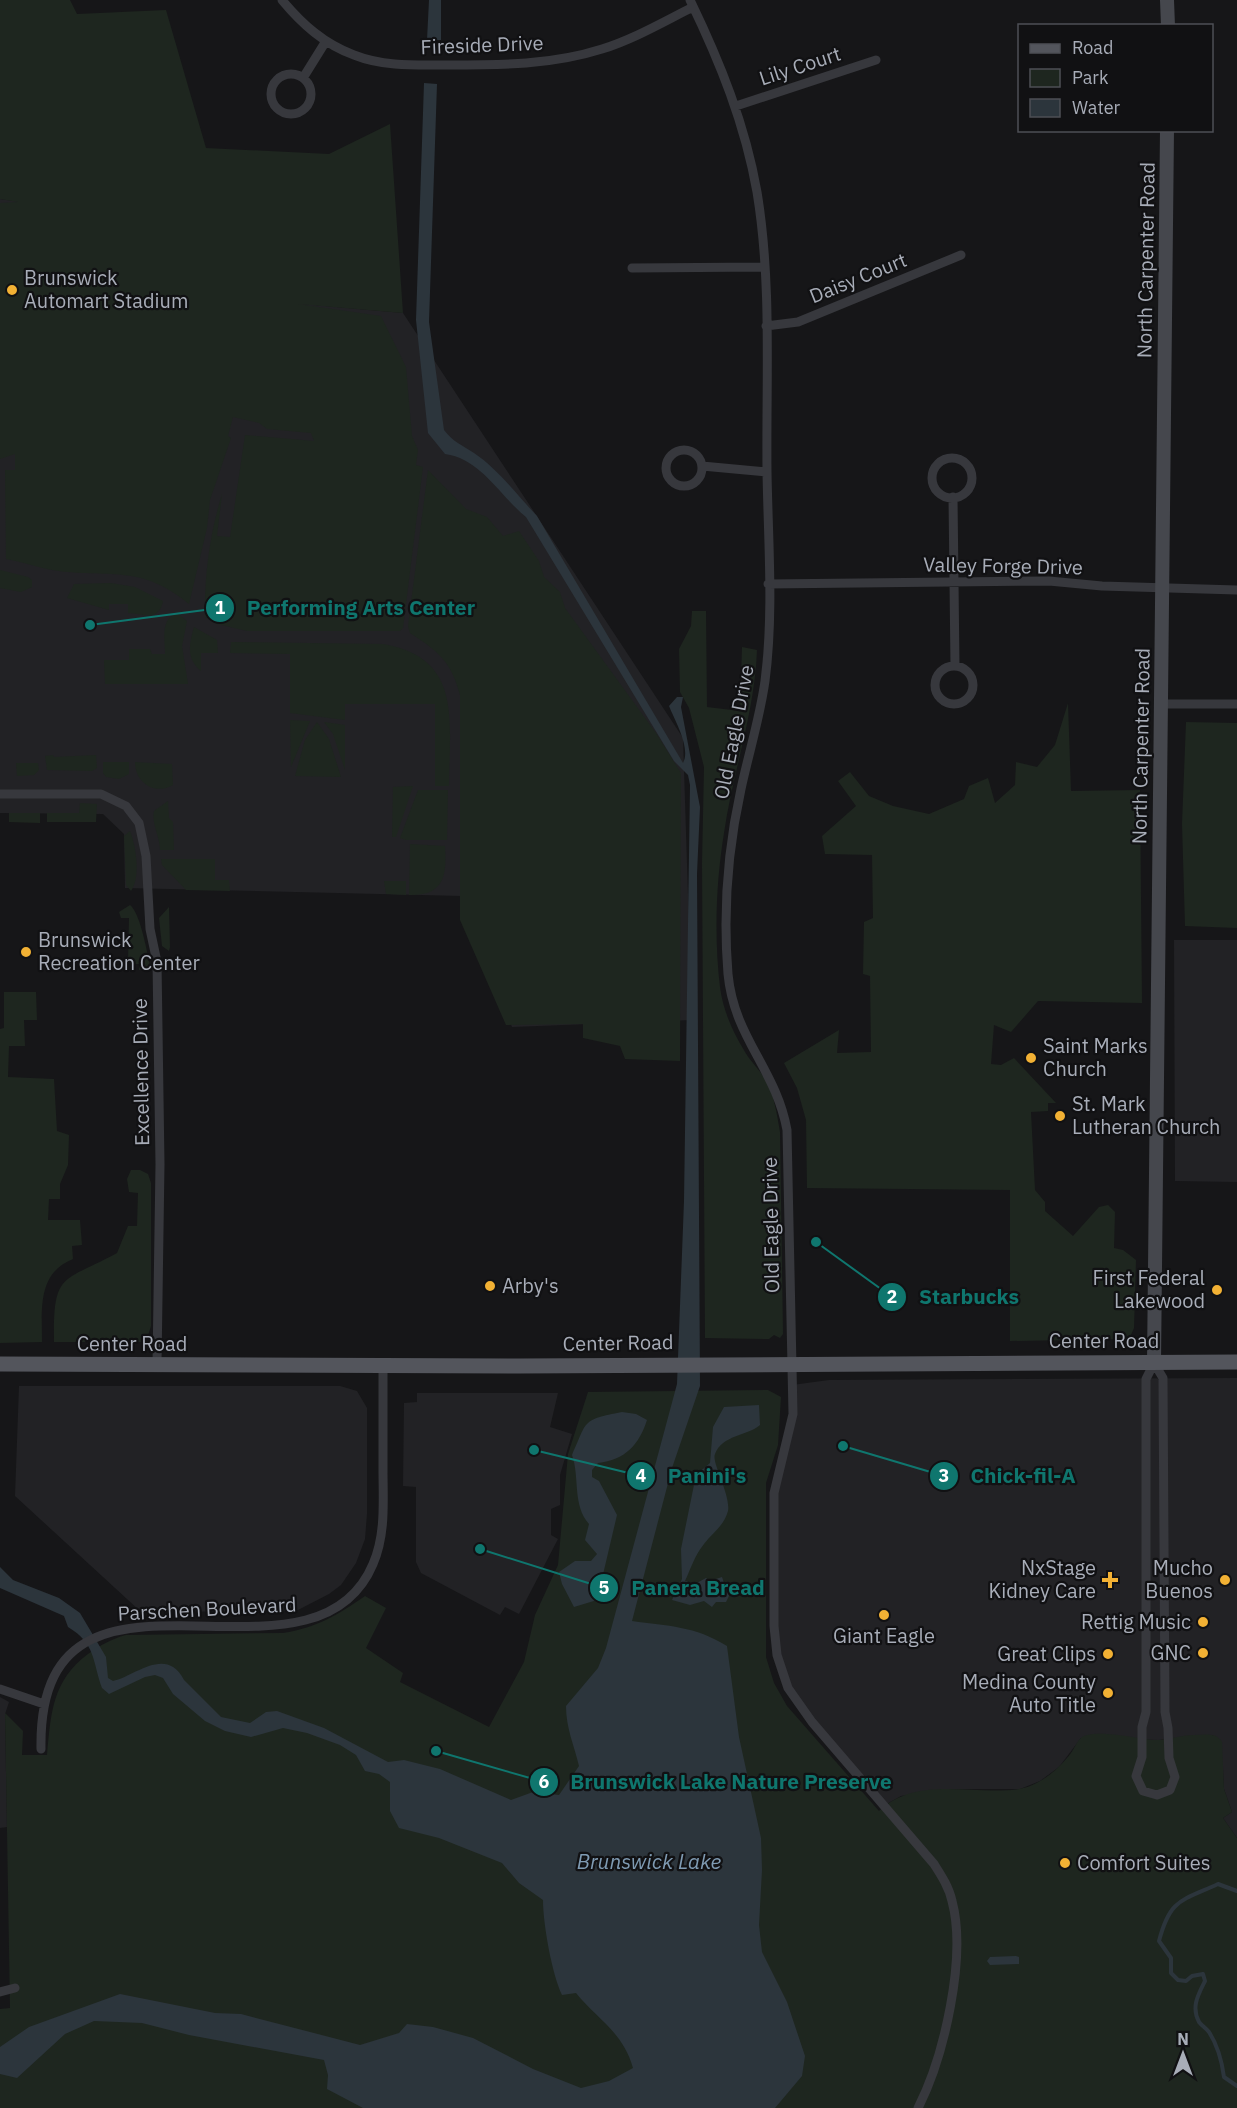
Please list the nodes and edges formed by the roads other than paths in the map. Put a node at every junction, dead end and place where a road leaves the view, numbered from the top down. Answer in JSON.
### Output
{"nodes":[{"id":1,"x":282,"y":0,"type":"edge"},
{"id":2,"x":1167,"y":0,"type":"edge"},
{"id":3,"x":691,"y":3,"type":"edge"},
{"id":4,"x":1168,"y":24,"type":"edge"},
{"id":5,"x":326,"y":41,"type":"junction"},
{"id":6,"x":876,"y":60,"type":"dead end"},
{"id":7,"x":303,"y":78,"type":"junction"},
{"id":8,"x":736,"y":106,"type":"junction"},
{"id":9,"x":1167,"y":132,"type":"edge"},
{"id":10,"x":962,"y":255,"type":"dead end"},
{"id":11,"x":632,"y":267,"type":"dead end"},
{"id":12,"x":765,"y":267,"type":"junction"},
{"id":13,"x":766,"y":326,"type":"junction"},
{"id":14,"x":702,"y":466,"type":"junction"},
{"id":15,"x":767,"y":472,"type":"junction"},
{"id":16,"x":953,"y":497,"type":"junction"},
{"id":17,"x":954,"y":582,"type":"junction"},
{"id":18,"x":768,"y":584,"type":"junction"},
{"id":19,"x":1163,"y":588,"type":"junction"},
{"id":20,"x":1237,"y":590,"type":"edge"},
{"id":21,"x":956,"y":666,"type":"junction"},
{"id":22,"x":1161,"y":704,"type":"junction"},
{"id":23,"x":1237,"y":704,"type":"edge"},
{"id":24,"x":0,"y":794,"type":"edge"},
{"id":25,"x":792,"y":1362,"type":"junction"},
{"id":26,"x":1154,"y":1362,"type":"junction"},
{"id":27,"x":1237,"y":1362,"type":"edge"},
{"id":28,"x":0,"y":1364,"type":"edge"},
{"id":29,"x":157,"y":1364,"type":"junction"},
{"id":30,"x":383,"y":1365,"type":"junction"},
{"id":31,"x":0,"y":1689,"type":"edge"},
{"id":32,"x":44,"y":1704,"type":"junction"},
{"id":33,"x":41,"y":1749,"type":"dead end"},
{"id":34,"x":15,"y":1988,"type":"dead end"},
{"id":35,"x":0,"y":1992,"type":"edge"},
{"id":36,"x":918,"y":2108,"type":"edge"}],
"edges":[{"from":1,"to":5,"type":"street","name":"Fireside Drive"},
{"from":2,"to":4,"type":"street"},
{"from":3,"to":5,"type":"street","name":"Fireside Drive"},
{"from":3,"to":8,"type":"street","name":"Old Eagle Drive"},
{"from":5,"to":7,"type":"street"},
{"from":6,"to":8,"type":"street","name":"Lily Court"},
{"from":7,"to":7,"type":"street"},
{"from":8,"to":12,"type":"street","name":"Old Eagle Drive"},
{"from":9,"to":19,"type":"street","name":"North Carpenter Road"},
{"from":10,"to":13,"type":"street","name":"Daisy Court"},
{"from":11,"to":12,"type":"street"},
{"from":12,"to":13,"type":"street","name":"Old Eagle Drive"},
{"from":13,"to":15,"type":"street","name":"Old Eagle Drive"},
{"from":14,"to":14,"type":"street"},
{"from":14,"to":15,"type":"street"},
{"from":15,"to":18,"type":"street","name":"Old Eagle Drive"},
{"from":16,"to":16,"type":"street"},
{"from":16,"to":17,"type":"street"},
{"from":17,"to":18,"type":"street","name":"Valley Forge Drive"},
{"from":17,"to":19,"type":"street","name":"Valley Forge Drive"},
{"from":17,"to":21,"type":"street"},
{"from":18,"to":25,"type":"street","name":"Old Eagle Drive"},
{"from":19,"to":20,"type":"street","name":"Valley Forge Drive"},
{"from":19,"to":22,"type":"street","name":"North Carpenter Road"},
{"from":21,"to":21,"type":"street"},
{"from":22,"to":23,"type":"street"},
{"from":22,"to":26,"type":"street","name":"North Carpenter Road"},
{"from":24,"to":29,"type":"street","name":"Excellence Drive"},
{"from":25,"to":26,"type":"main road","name":"Center Road"},
{"from":25,"to":30,"type":"main road","name":"Center Road"},
{"from":25,"to":36,"type":"street","name":"Old Eagle Drive"},
{"from":26,"to":26,"type":"street"},
{"from":26,"to":27,"type":"main road","name":"Center Road"},
{"from":28,"to":29,"type":"main road","name":"Center Road"},
{"from":29,"to":30,"type":"main road","name":"Center Road"},
{"from":30,"to":32,"type":"street","name":"Parschen Boulevard"},
{"from":31,"to":32,"type":"street"},
{"from":32,"to":33,"type":"street","name":"Parschen Boulevard"},
{"from":34,"to":35,"type":"street"}]}
